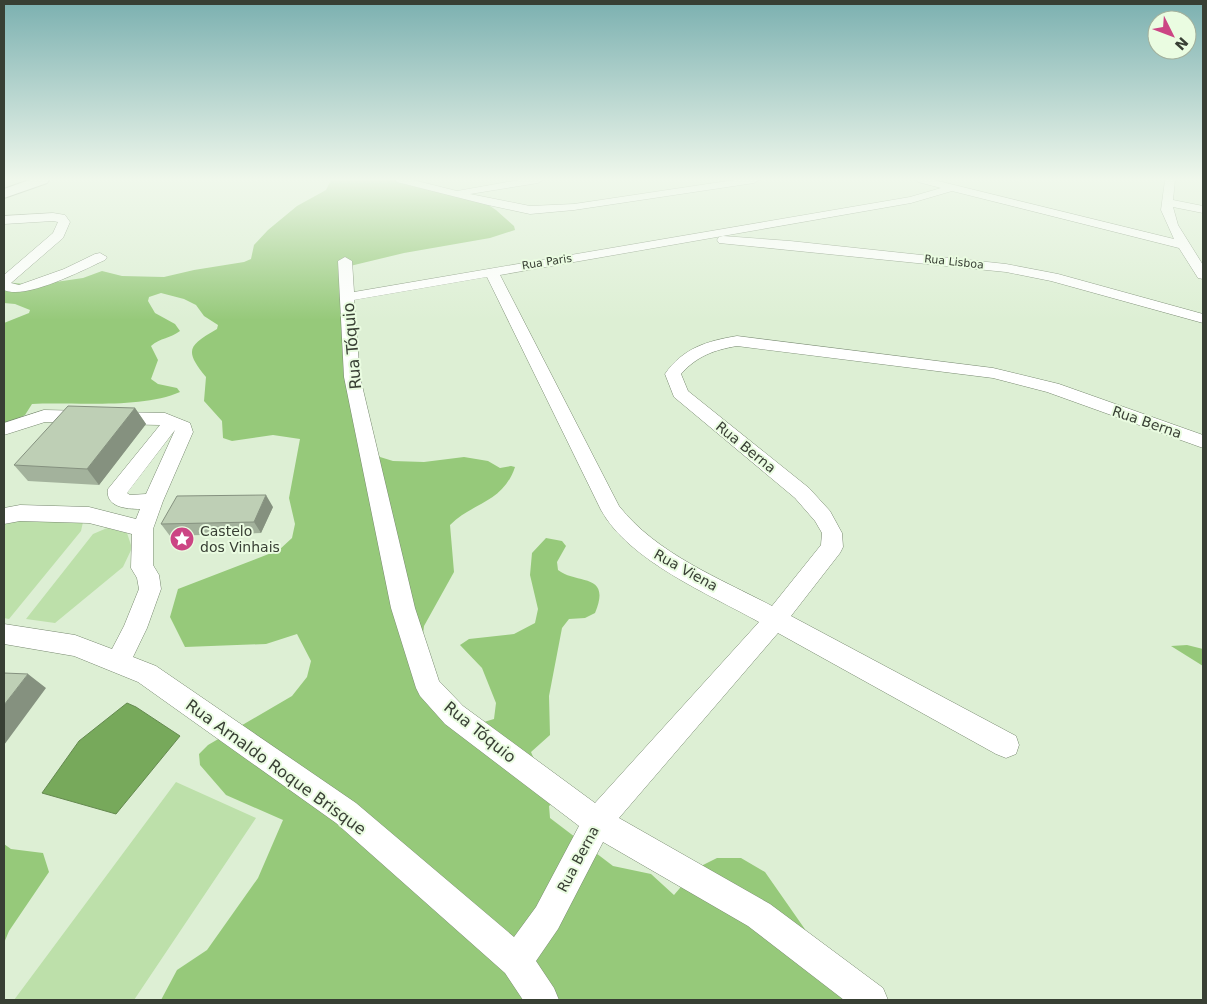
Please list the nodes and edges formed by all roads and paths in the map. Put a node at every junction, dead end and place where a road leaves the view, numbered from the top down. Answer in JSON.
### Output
{"nodes":[{"id":1,"x":62,"y":227,"type":"edge"},
{"id":2,"x":752,"y":227,"type":"edge"},
{"id":3,"x":767,"y":227,"type":"edge"},
{"id":4,"x":1113,"y":227,"type":"edge"},
{"id":5,"x":1175,"y":227,"type":"edge"},
{"id":6,"x":698,"y":238,"type":"junction"},
{"id":7,"x":1182,"y":241,"type":"junction"},
{"id":8,"x":775,"y":244,"type":"junction"},
{"id":9,"x":100,"y":257,"type":"dead end"},
{"id":10,"x":346,"y":262,"type":"dead end"},
{"id":11,"x":491,"y":271,"type":"junction"},
{"id":12,"x":1203,"y":274,"type":"edge"},
{"id":13,"x":4,"y":283,"type":"edge"},
{"id":14,"x":347,"y":297,"type":"junction"},
{"id":15,"x":1203,"y":319,"type":"edge"},
{"id":16,"x":172,"y":421,"type":"junction"},
{"id":17,"x":4,"y":429,"type":"edge"},
{"id":18,"x":1203,"y":442,"type":"edge"},
{"id":19,"x":153,"y":501,"type":"junction"},
{"id":20,"x":4,"y":516,"type":"edge"},
{"id":21,"x":143,"y":529,"type":"junction"},
{"id":22,"x":776,"y":619,"type":"junction"},
{"id":23,"x":4,"y":634,"type":"edge"},
{"id":24,"x":118,"y":662,"type":"junction"},
{"id":25,"x":1006,"y":745,"type":"dead end"},
{"id":26,"x":597,"y":822,"type":"junction"},
{"id":27,"x":517,"y":961,"type":"junction"},
{"id":28,"x":542,"y":1000,"type":"edge"},
{"id":29,"x":871,"y":1000,"type":"edge"}],
"edges":[{"from":1,"to":13,"type":"street"},
{"from":2,"to":6,"type":"street","name":"Rua Paris"},
{"from":3,"to":8,"type":"street"},
{"from":4,"to":7,"type":"street"},
{"from":5,"to":7,"type":"street"},
{"from":6,"to":8,"type":"street","name":"Rua Lisboa"},
{"from":6,"to":11,"type":"street","name":"Rua Paris"},
{"from":7,"to":12,"type":"street"},
{"from":8,"to":15,"type":"street","name":"Rua Lisboa"},
{"from":9,"to":13,"type":"street"},
{"from":10,"to":14,"type":"street","name":"Rua Tóquio"},
{"from":11,"to":14,"type":"street","name":"Rua Paris"},
{"from":11,"to":22,"type":"street","name":"Rua Viena"},
{"from":14,"to":26,"type":"street","name":"Rua Tóquio"},
{"from":16,"to":17,"type":"street"},
{"from":16,"to":19,"type":"street"},
{"from":16,"to":19,"type":"street"},
{"from":18,"to":22,"type":"street","name":"Rua Berna"},
{"from":19,"to":21,"type":"street"},
{"from":20,"to":21,"type":"street"},
{"from":21,"to":24,"type":"street"},
{"from":22,"to":25,"type":"street","name":"Rua Viena"},
{"from":22,"to":26,"type":"street","name":"Rua Berna"},
{"from":23,"to":24,"type":"street","name":"Rua Arnaldo Roque Brisque"},
{"from":24,"to":27,"type":"street","name":"Rua Arnaldo Roque Brisque"},
{"from":26,"to":27,"type":"street","name":"Rua Berna"},
{"from":26,"to":29,"type":"street","name":"Rua Tóquio"},
{"from":27,"to":28,"type":"street","name":"Rua Arnaldo Roque Brisque"}]}
